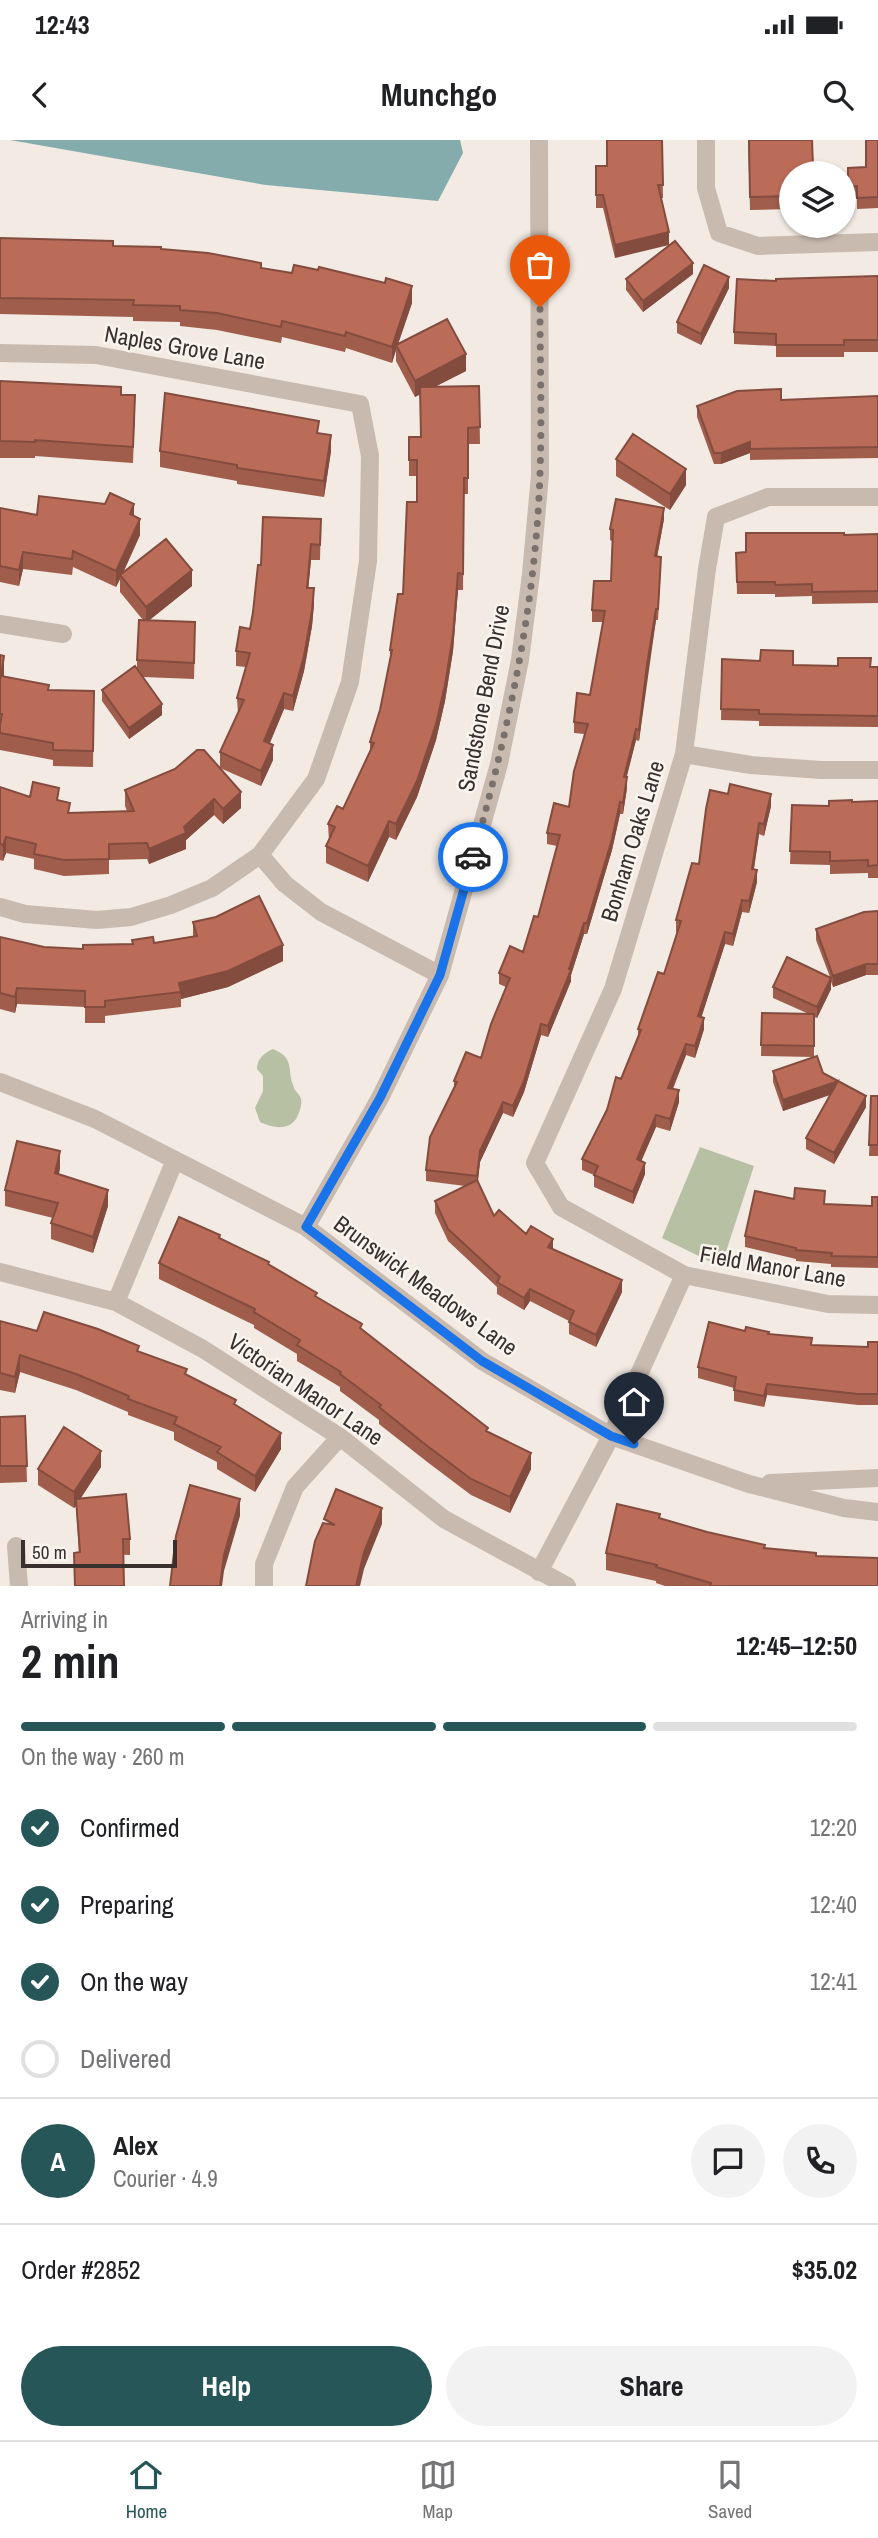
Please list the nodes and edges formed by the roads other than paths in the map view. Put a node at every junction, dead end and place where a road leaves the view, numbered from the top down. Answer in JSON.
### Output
{"nodes":[{"id":1,"x":539,"y":140,"type":"edge"},
{"id":2,"x":706,"y":140,"type":"edge"},
{"id":3,"x":878,"y":242,"type":"edge"},
{"id":4,"x":0,"y":353,"type":"edge"},
{"id":5,"x":878,"y":497,"type":"edge"},
{"id":6,"x":0,"y":624,"type":"edge"},
{"id":7,"x":63,"y":634,"type":"dead end"},
{"id":8,"x":684,"y":754,"type":"junction"},
{"id":9,"x":878,"y":770,"type":"edge"},
{"id":10,"x":260,"y":855,"type":"junction"},
{"id":11,"x":0,"y":907,"type":"edge"},
{"id":12,"x":440,"y":975,"type":"junction"},
{"id":13,"x":0,"y":1082,"type":"edge"},
{"id":14,"x":175,"y":1160,"type":"junction"},
{"id":15,"x":535,"y":1163,"type":"joint"},
{"id":16,"x":306,"y":1227,"type":"junction"},
{"id":17,"x":0,"y":1272,"type":"edge"},
{"id":18,"x":684,"y":1275,"type":"junction"},
{"id":19,"x":116,"y":1303,"type":"junction"},
{"id":20,"x":878,"y":1305,"type":"edge"},
{"id":21,"x":611,"y":1436,"type":"junction"},
{"id":22,"x":340,"y":1437,"type":"junction"},
{"id":23,"x":878,"y":1478,"type":"edge"},
{"id":24,"x":749,"y":1484,"type":"junction"},
{"id":25,"x":878,"y":1512,"type":"edge"},
{"id":26,"x":16,"y":1546,"type":"dead end"},
{"id":27,"x":539,"y":1572,"type":"junction"},
{"id":28,"x":19,"y":1586,"type":"edge"},
{"id":29,"x":264,"y":1586,"type":"edge"},
{"id":30,"x":567,"y":1586,"type":"edge"}],
"edges":[{"from":1,"to":12,"type":"street","name":"Sandstone Bend Drive"},
{"from":2,"to":3,"type":"street"},
{"from":4,"to":10,"type":"street","name":"Naples Grove Lane"},
{"from":5,"to":8,"type":"street","name":"Bonham Oaks Lane"},
{"from":6,"to":7,"type":"street"},
{"from":8,"to":9,"type":"street"},
{"from":8,"to":15,"type":"street","name":"Bonham Oaks Lane"},
{"from":10,"to":11,"type":"street"},
{"from":10,"to":12,"type":"street"},
{"from":12,"to":16,"type":"street","name":"Sandstone Bend Drive"},
{"from":13,"to":14,"type":"street","name":"Brunswick Meadows Lane"},
{"from":14,"to":16,"type":"street","name":"Brunswick Meadows Lane"},
{"from":14,"to":19,"type":"street"},
{"from":15,"to":18,"type":"street","name":"Field Manor Lane"},
{"from":16,"to":21,"type":"street","name":"Brunswick Meadows Lane"},
{"from":17,"to":19,"type":"street","name":"Victorian Manor Lane"},
{"from":18,"to":20,"type":"street","name":"Field Manor Lane"},
{"from":18,"to":21,"type":"street"},
{"from":19,"to":22,"type":"street","name":"Victorian Manor Lane"},
{"from":21,"to":24,"type":"street","name":"Brunswick Meadows Lane"},
{"from":21,"to":27,"type":"street"},
{"from":22,"to":27,"type":"street","name":"Victorian Manor Lane"},
{"from":22,"to":29,"type":"street"},
{"from":23,"to":24,"type":"street","name":"Brunswick Meadows Lane"},
{"from":24,"to":25,"type":"street","name":"Brunswick Meadows Lane"},
{"from":26,"to":28,"type":"street"},
{"from":27,"to":30,"type":"street","name":"Victorian Manor Lane"}]}
